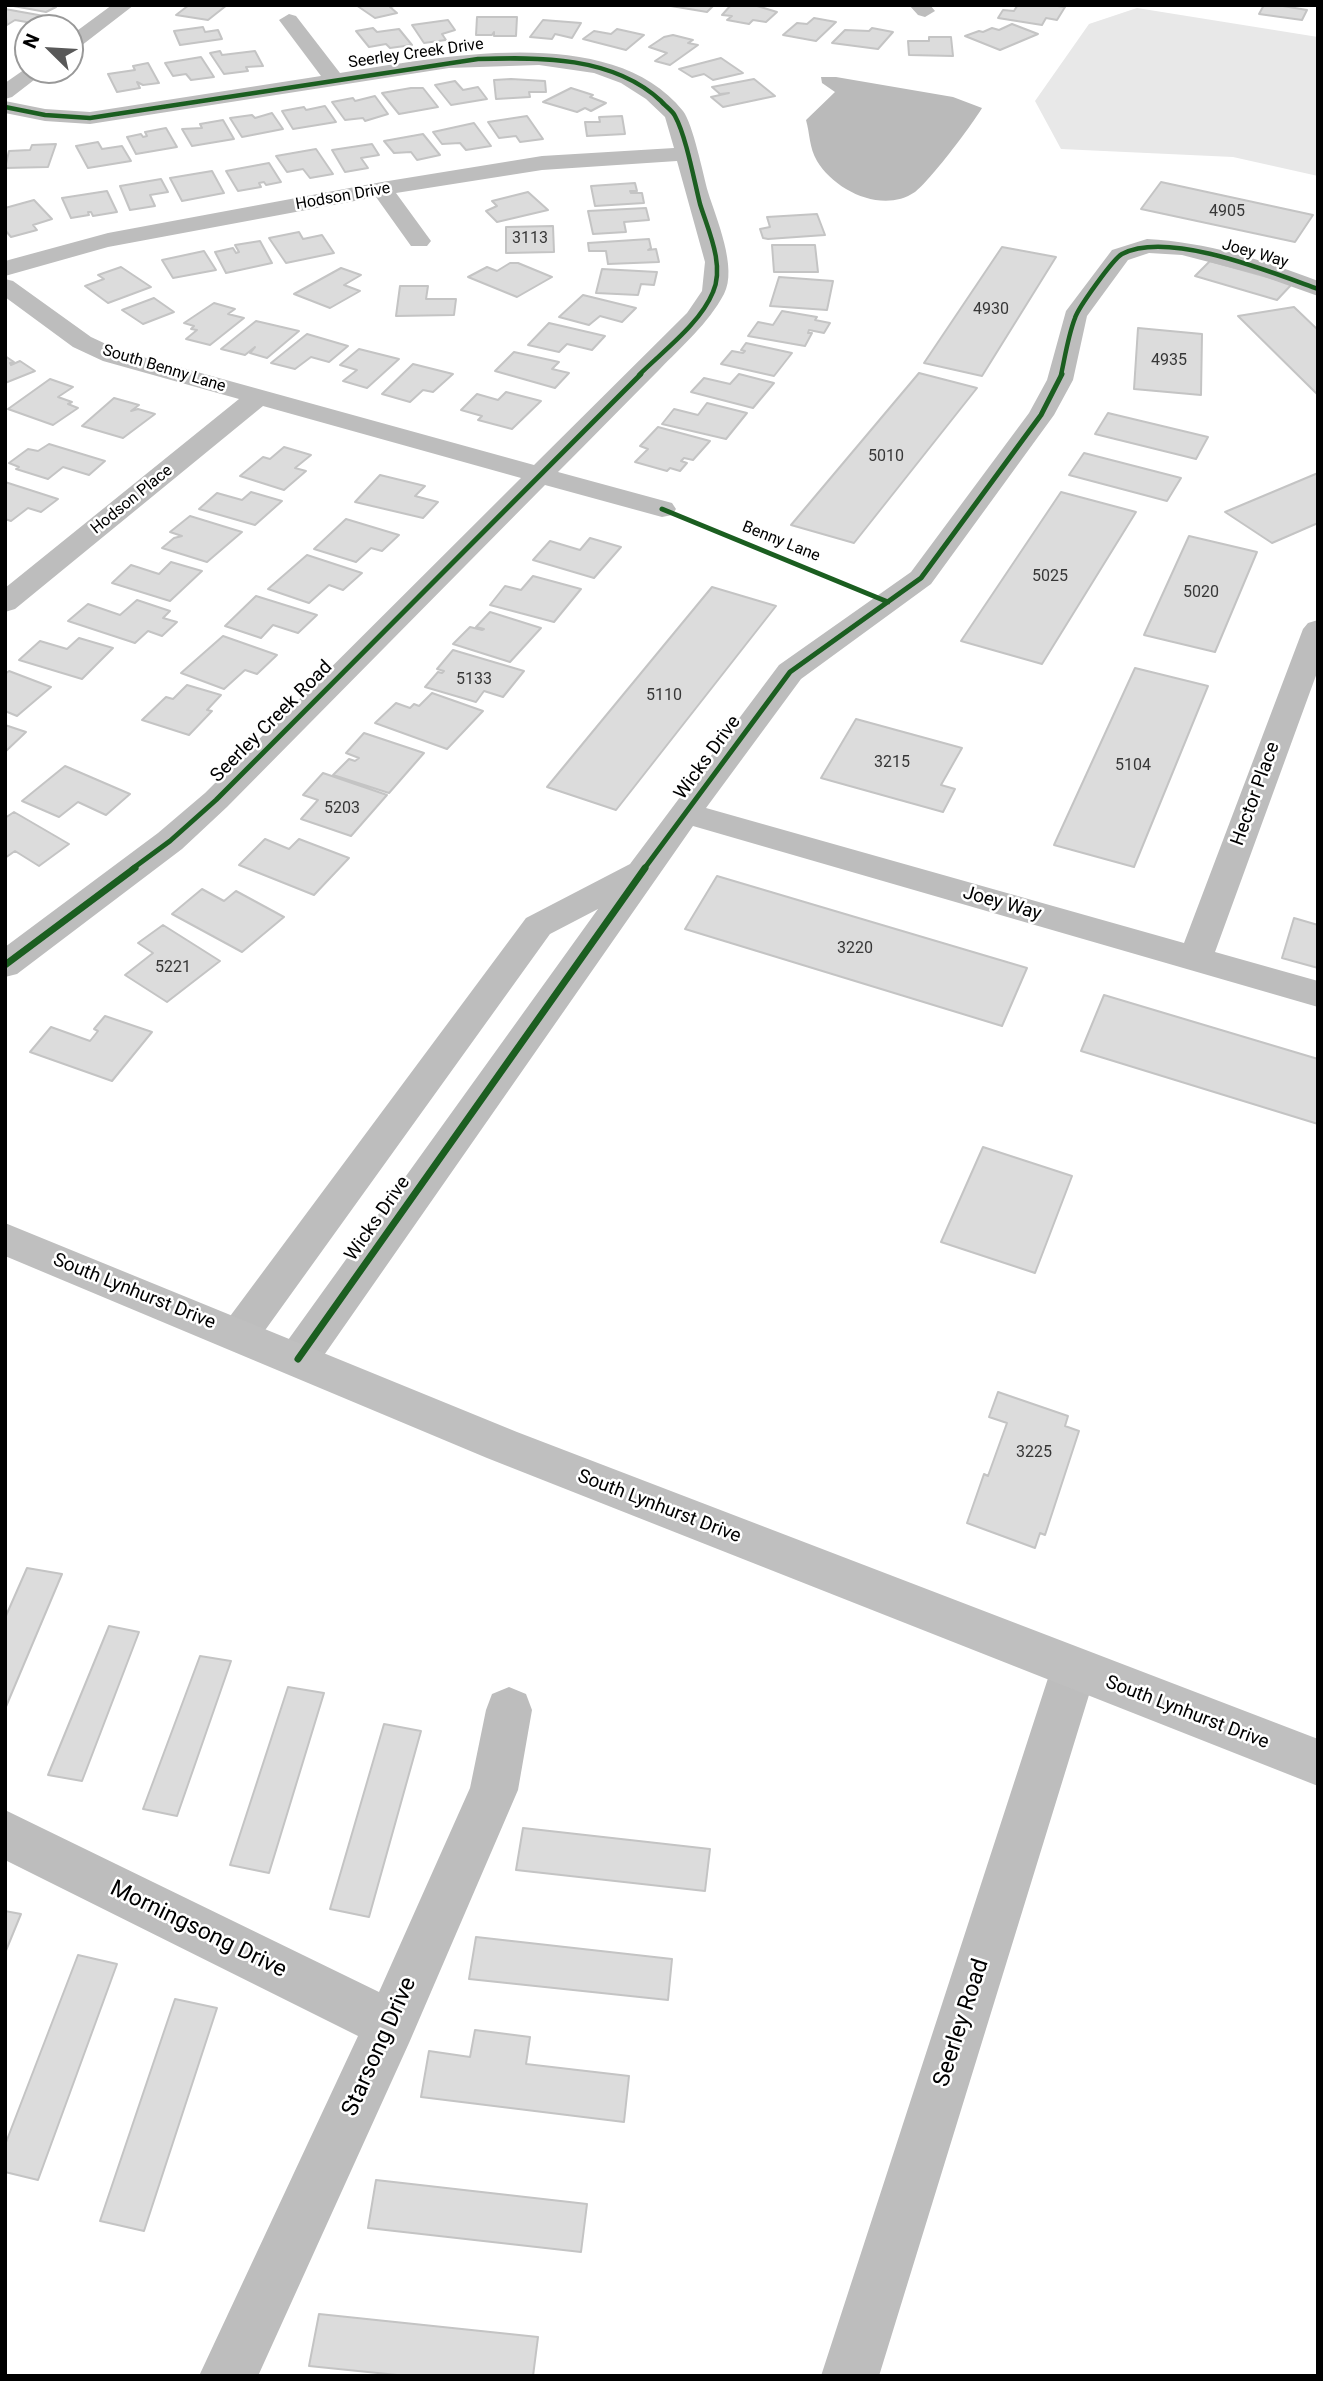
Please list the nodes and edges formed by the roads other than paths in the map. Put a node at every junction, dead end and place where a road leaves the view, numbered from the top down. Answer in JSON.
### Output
{"nodes":[{"id":1,"x":125,"y":5,"type":"edge"},
{"id":2,"x":289,"y":20,"type":"dead end"},
{"id":3,"x":84,"y":36,"type":"edge"},
{"id":4,"x":334,"y":79,"type":"junction"},
{"id":5,"x":5,"y":107,"type":"edge"},
{"id":6,"x":687,"y":154,"type":"junction"},
{"id":7,"x":382,"y":189,"type":"junction"},
{"id":8,"x":419,"y":241,"type":"dead end"},
{"id":9,"x":1183,"y":248,"type":"joint"},
{"id":10,"x":5,"y":269,"type":"edge"},
{"id":11,"x":5,"y":286,"type":"edge"},
{"id":12,"x":1318,"y":289,"type":"edge"},
{"id":13,"x":258,"y":397,"type":"junction"},
{"id":14,"x":538,"y":476,"type":"junction"},
{"id":15,"x":663,"y":509,"type":"dead end"},
{"id":16,"x":5,"y":603,"type":"edge"},
{"id":17,"x":1318,"y":629,"type":"edge"},
{"id":18,"x":687,"y":813,"type":"junction"},
{"id":19,"x":644,"y":869,"type":"junction"},
{"id":20,"x":1195,"y":960,"type":"junction"},
{"id":21,"x":5,"y":965,"type":"edge"},
{"id":22,"x":1318,"y":994,"type":"edge"},
{"id":23,"x":5,"y":1239,"type":"edge"},
{"id":24,"x":239,"y":1335,"type":"junction"},
{"id":25,"x":299,"y":1359,"type":"junction"},
{"id":26,"x":1073,"y":1669,"type":"junction"},
{"id":27,"x":509,"y":1710,"type":"dead end"},
{"id":28,"x":1318,"y":1763,"type":"edge"},
{"id":29,"x":5,"y":1834,"type":"edge"},
{"id":30,"x":391,"y":2025,"type":"junction"},
{"id":31,"x":228,"y":2376,"type":"edge"},
{"id":32,"x":850,"y":2376,"type":"edge"}],
"edges":[{"from":1,"to":3,"type":"street"},
{"from":2,"to":4,"type":"street"},
{"from":4,"to":5,"type":"street","name":"Seerley Creek Drive"},
{"from":4,"to":6,"type":"street","name":"Seerley Creek Drive"},
{"from":6,"to":7,"type":"street","name":"Hodson Drive"},
{"from":6,"to":14,"type":"street","name":"Seerley Creek Drive"},
{"from":7,"to":8,"type":"street"},
{"from":7,"to":10,"type":"street","name":"Hodson Drive"},
{"from":9,"to":12,"type":"street","name":"Joey Way"},
{"from":9,"to":18,"type":"street","name":"Wicks Drive"},
{"from":11,"to":13,"type":"street","name":"South Benny Lane"},
{"from":13,"to":14,"type":"street"},
{"from":13,"to":16,"type":"street","name":"Hodson Place"},
{"from":14,"to":15,"type":"street"},
{"from":14,"to":21,"type":"street","name":"Seerley Creek Road"},
{"from":17,"to":20,"type":"street","name":"Hector Place"},
{"from":18,"to":19,"type":"street","name":"Wicks Drive"},
{"from":18,"to":20,"type":"street","name":"Joey Way"},
{"from":19,"to":24,"type":"street","name":"Wicks Drive"},
{"from":19,"to":25,"type":"street","name":"Wicks Drive"},
{"from":20,"to":22,"type":"street","name":"Joey Way"},
{"from":23,"to":24,"type":"main road","name":"South Lynhurst Drive"},
{"from":24,"to":25,"type":"main road","name":"South Lynhurst Drive"},
{"from":25,"to":26,"type":"main road","name":"South Lynhurst Drive"},
{"from":26,"to":28,"type":"main road","name":"South Lynhurst Drive"},
{"from":26,"to":32,"type":"street","name":"Seerley Road"},
{"from":27,"to":30,"type":"street","name":"Starsong Drive"},
{"from":29,"to":30,"type":"street","name":"Morningsong Drive"},
{"from":30,"to":31,"type":"street","name":"Starsong Drive"}]}
